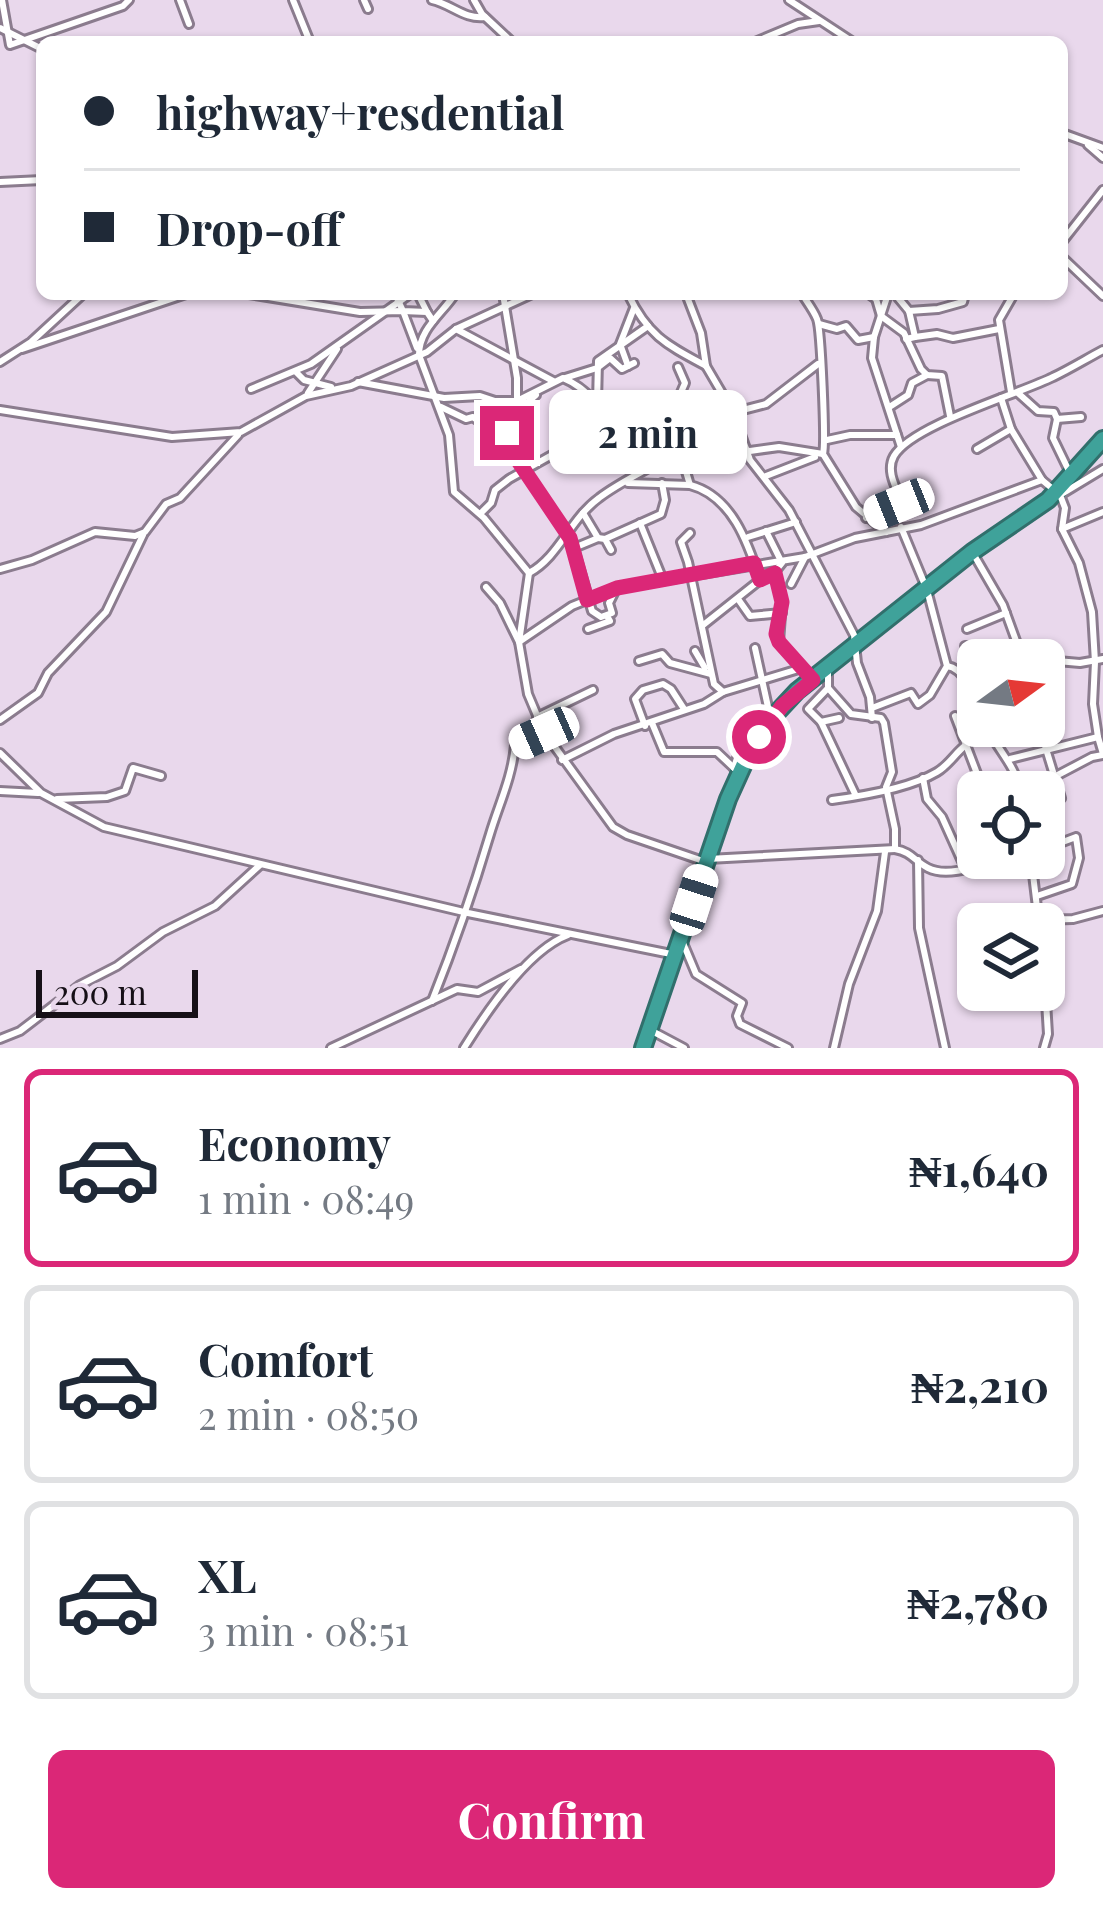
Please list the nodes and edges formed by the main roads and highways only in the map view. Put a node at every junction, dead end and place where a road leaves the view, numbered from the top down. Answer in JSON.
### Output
{"nodes":[{"id":1,"x":1103,"y":439,"type":"edge"},
{"id":2,"x":643,"y":1048,"type":"edge"}],
"edges":[{"from":1,"to":2,"type":"highway"}]}
